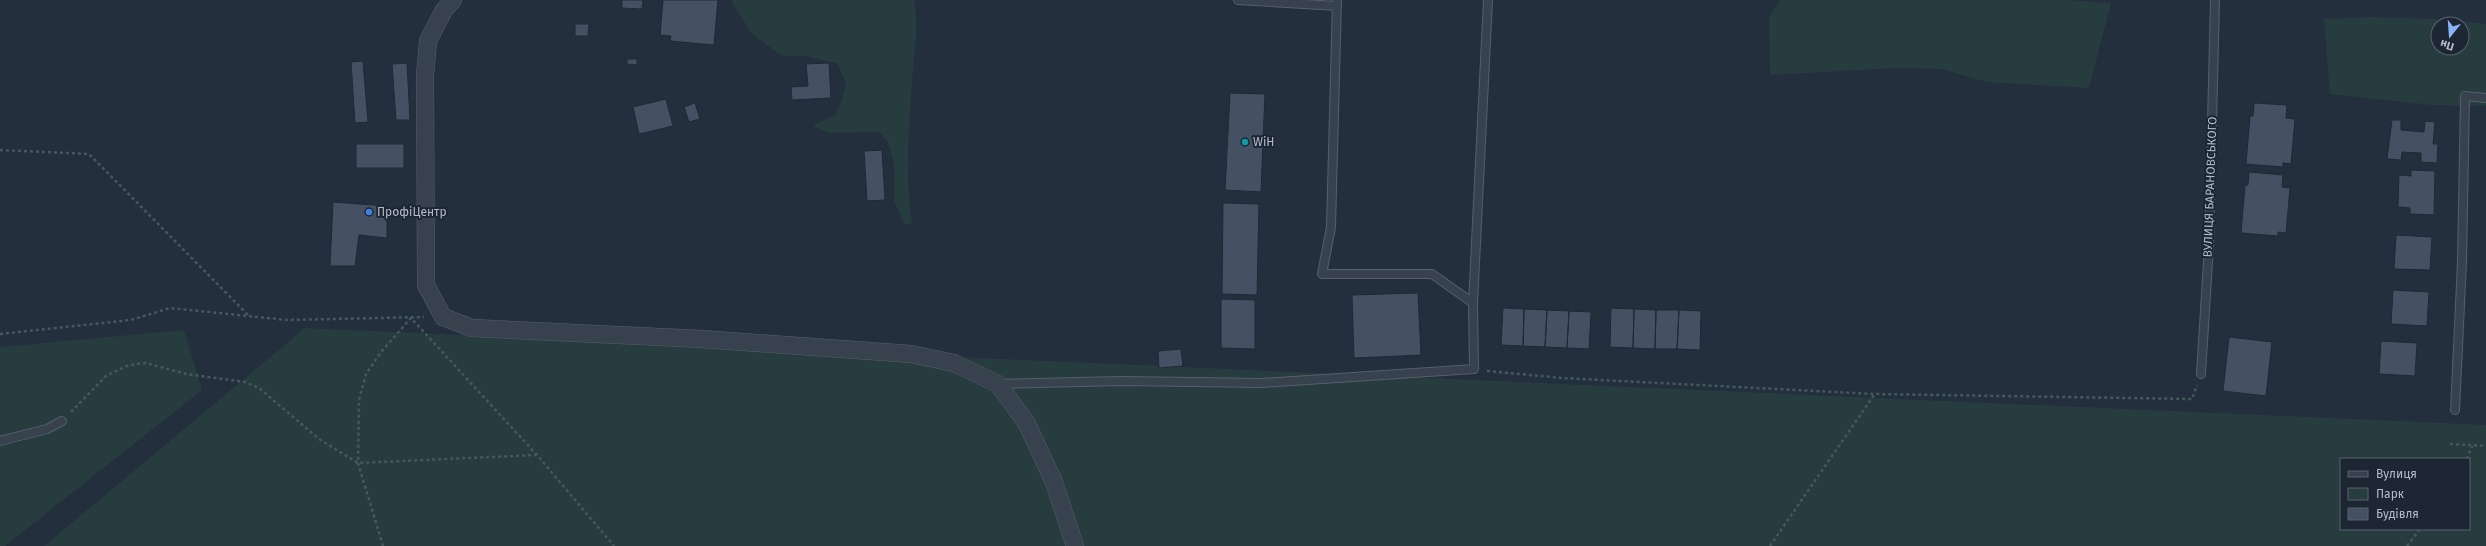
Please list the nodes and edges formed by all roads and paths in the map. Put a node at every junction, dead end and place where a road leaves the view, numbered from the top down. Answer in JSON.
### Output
{"nodes":[{"id":1,"x":453,"y":0,"type":"edge"},
{"id":2,"x":1238,"y":0,"type":"edge"},
{"id":3,"x":1488,"y":0,"type":"edge"},
{"id":4,"x":2215,"y":0,"type":"edge"},
{"id":5,"x":1337,"y":3,"type":"edge"},
{"id":6,"x":2486,"y":98,"type":"edge"},
{"id":7,"x":0,"y":150,"type":"edge"},
{"id":8,"x":1473,"y":303,"type":"junction"},
{"id":9,"x":249,"y":316,"type":"junction"},
{"id":10,"x":443,"y":317,"type":"junction"},
{"id":11,"x":411,"y":318,"type":"junction"},
{"id":12,"x":0,"y":334,"type":"edge"},
{"id":13,"x":1474,"y":369,"type":"junction"},
{"id":14,"x":2201,"y":374,"type":"joint"},
{"id":15,"x":998,"y":384,"type":"junction"},
{"id":16,"x":1874,"y":394,"type":"junction"},
{"id":17,"x":2456,"y":410,"type":"dead end"},
{"id":18,"x":62,"y":421,"type":"joint"},
{"id":19,"x":0,"y":441,"type":"edge"},
{"id":20,"x":2450,"y":444,"type":"dead end"},
{"id":21,"x":2472,"y":446,"type":"junction"},
{"id":22,"x":2486,"y":446,"type":"edge"},
{"id":23,"x":537,"y":455,"type":"junction"},
{"id":24,"x":2467,"y":458,"type":"edge"},
{"id":25,"x":358,"y":463,"type":"junction"},
{"id":26,"x":2419,"y":530,"type":"edge"},
{"id":27,"x":383,"y":546,"type":"edge"},
{"id":28,"x":614,"y":546,"type":"edge"},
{"id":29,"x":1075,"y":546,"type":"edge"},
{"id":30,"x":1770,"y":546,"type":"edge"},
{"id":31,"x":2407,"y":546,"type":"edge"}],
"edges":[{"from":1,"to":10,"type":"street"},
{"from":2,"to":5,"type":"lane"},
{"from":3,"to":8,"type":"lane"},
{"from":4,"to":14,"type":"lane","name":"ВУЛИЦЯ БАРАНОВСЬКОГО"},
{"from":5,"to":8,"type":"lane"},
{"from":6,"to":17,"type":"lane"},
{"from":7,"to":9,"type":"path"},
{"from":8,"to":13,"type":"lane"},
{"from":9,"to":11,"type":"path"},
{"from":9,"to":12,"type":"path"},
{"from":10,"to":11,"type":"path"},
{"from":10,"to":15,"type":"street"},
{"from":11,"to":23,"type":"path"},
{"from":11,"to":25,"type":"path"},
{"from":13,"to":15,"type":"lane"},
{"from":13,"to":16,"type":"path"},
{"from":14,"to":16,"type":"path"},
{"from":15,"to":29,"type":"street"},
{"from":16,"to":30,"type":"path"},
{"from":18,"to":19,"type":"lane"},
{"from":18,"to":25,"type":"path"},
{"from":20,"to":21,"type":"path"},
{"from":21,"to":22,"type":"path"},
{"from":21,"to":24,"type":"path"},
{"from":23,"to":25,"type":"path"},
{"from":23,"to":28,"type":"path"},
{"from":25,"to":27,"type":"path"},
{"from":26,"to":31,"type":"path"}]}
